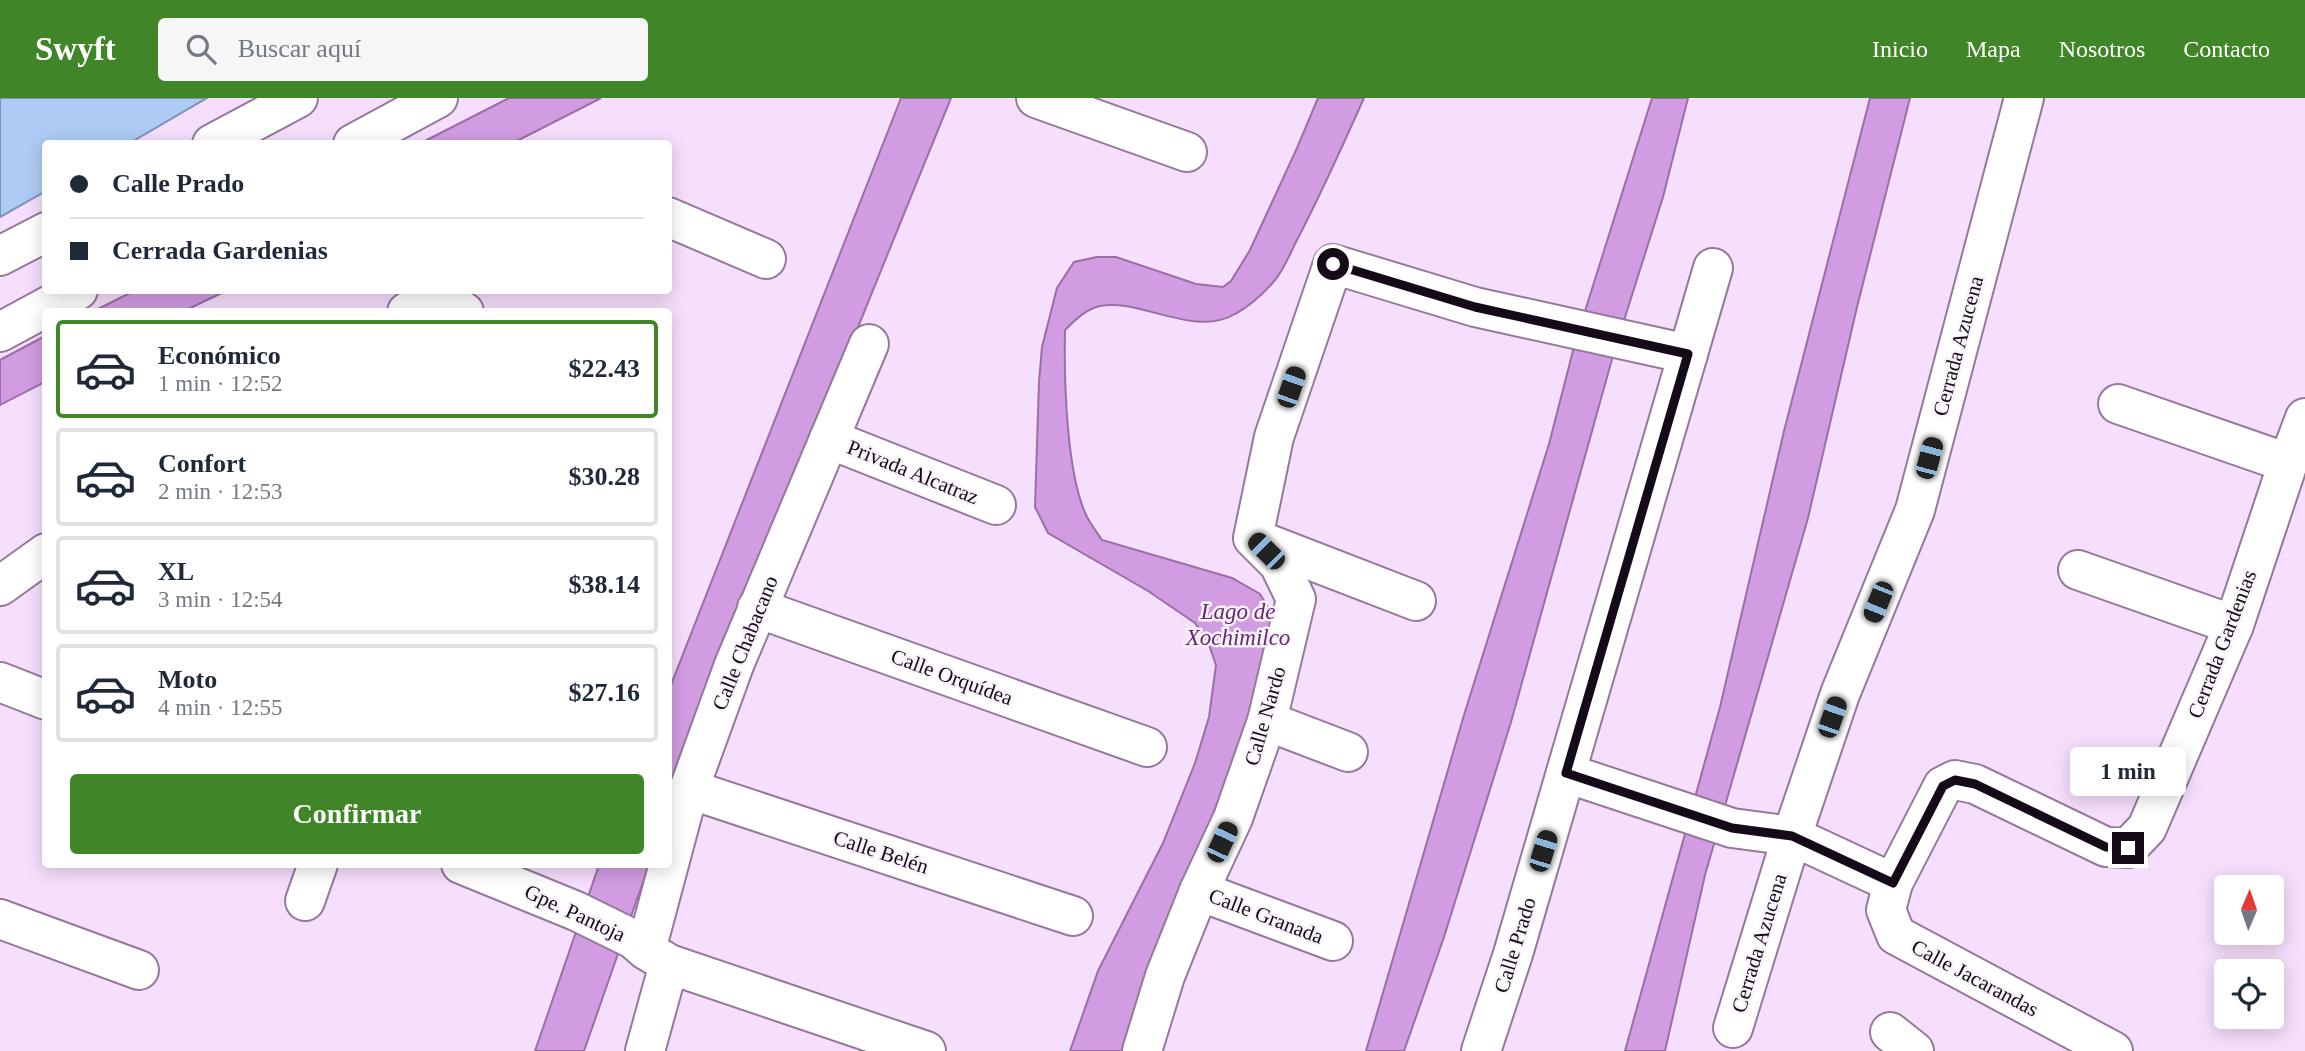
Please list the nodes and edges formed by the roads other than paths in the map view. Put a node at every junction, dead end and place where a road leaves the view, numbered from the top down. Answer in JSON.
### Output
{"nodes":[{"id":1,"x":298,"y":98,"type":"edge"},
{"id":2,"x":438,"y":98,"type":"edge"},
{"id":3,"x":2024,"y":98,"type":"edge"},
{"id":4,"x":1046,"y":100,"type":"edge"},
{"id":5,"x":219,"y":140,"type":"edge"},
{"id":6,"x":360,"y":140,"type":"edge"},
{"id":7,"x":1187,"y":152,"type":"dead end"},
{"id":8,"x":672,"y":219,"type":"edge"},
{"id":9,"x":42,"y":234,"type":"edge"},
{"id":10,"x":0,"y":256,"type":"edge"},
{"id":11,"x":766,"y":259,"type":"dead end"},
{"id":12,"x":1713,"y":268,"type":"dead end"},
{"id":13,"x":71,"y":294,"type":"edge"},
{"id":14,"x":45,"y":308,"type":"edge"},
{"id":15,"x":42,"y":309,"type":"edge"},
{"id":16,"x":0,"y":332,"type":"edge"},
{"id":17,"x":869,"y":344,"type":"dead end"},
{"id":18,"x":1688,"y":354,"type":"junction"},
{"id":19,"x":2118,"y":404,"type":"dead end"},
{"id":20,"x":2305,"y":418,"type":"edge"},
{"id":21,"x":829,"y":439,"type":"junction"},
{"id":22,"x":2288,"y":463,"type":"junction"},
{"id":23,"x":996,"y":505,"type":"dead end"},
{"id":24,"x":1252,"y":538,"type":"junction"},
{"id":25,"x":42,"y":556,"type":"edge"},
{"id":26,"x":2078,"y":570,"type":"dead end"},
{"id":27,"x":0,"y":586,"type":"edge"},
{"id":28,"x":1416,"y":601,"type":"dead end"},
{"id":29,"x":758,"y":608,"type":"junction"},
{"id":30,"x":2234,"y":625,"type":"junction"},
{"id":31,"x":0,"y":682,"type":"edge"},
{"id":32,"x":42,"y":698,"type":"edge"},
{"id":33,"x":1267,"y":721,"type":"junction"},
{"id":34,"x":1147,"y":747,"type":"dead end"},
{"id":35,"x":1348,"y":752,"type":"dead end"},
{"id":36,"x":1566,"y":773,"type":"junction"},
{"id":37,"x":689,"y":789,"type":"junction"},
{"id":38,"x":1792,"y":836,"type":"junction"},
{"id":39,"x":672,"y":858,"type":"edge"},
{"id":40,"x":317,"y":868,"type":"edge"},
{"id":41,"x":471,"y":868,"type":"edge"},
{"id":42,"x":669,"y":868,"type":"edge"},
{"id":43,"x":1893,"y":883,"type":"junction"},
{"id":44,"x":1199,"y":891,"type":"junction"},
{"id":45,"x":305,"y":901,"type":"dead end"},
{"id":46,"x":1073,"y":916,"type":"dead end"},
{"id":47,"x":0,"y":919,"type":"edge"},
{"id":48,"x":1333,"y":942,"type":"dead end"},
{"id":49,"x":649,"y":951,"type":"junction"},
{"id":50,"x":139,"y":970,"type":"dead end"},
{"id":51,"x":1733,"y":1028,"type":"dead end"},
{"id":52,"x":645,"y":1051,"type":"edge"},
{"id":53,"x":926,"y":1051,"type":"edge"},
{"id":54,"x":1142,"y":1051,"type":"edge"},
{"id":55,"x":1481,"y":1051,"type":"edge"},
{"id":56,"x":2113,"y":1051,"type":"edge"}],
"edges":[{"from":1,"to":5,"type":"street"},
{"from":2,"to":6,"type":"street"},
{"from":3,"to":38,"type":"street","name":"Cerrada Azucena"},
{"from":4,"to":7,"type":"street"},
{"from":8,"to":11,"type":"street"},
{"from":9,"to":10,"type":"street"},
{"from":12,"to":18,"type":"street","name":"Calle Prado"},
{"from":13,"to":14,"type":"street"},
{"from":15,"to":16,"type":"street"},
{"from":17,"to":21,"type":"street","name":"Calle Chabacano"},
{"from":18,"to":24,"type":"street"},
{"from":18,"to":36,"type":"street","name":"Calle Prado"},
{"from":19,"to":22,"type":"street"},
{"from":20,"to":22,"type":"street","name":"Cerrada Gardenias"},
{"from":21,"to":23,"type":"street","name":"Privada Alcatraz"},
{"from":21,"to":29,"type":"street","name":"Calle Chabacano"},
{"from":22,"to":30,"type":"street","name":"Cerrada Gardenias"},
{"from":24,"to":28,"type":"street"},
{"from":24,"to":33,"type":"street","name":"Calle Nardo"},
{"from":25,"to":27,"type":"street"},
{"from":26,"to":30,"type":"street"},
{"from":29,"to":34,"type":"street","name":"Calle Orquídea"},
{"from":29,"to":37,"type":"street","name":"Calle Chabacano"},
{"from":30,"to":43,"type":"street","name":"Cerrada Gardenias"},
{"from":31,"to":32,"type":"street"},
{"from":33,"to":35,"type":"street"},
{"from":33,"to":44,"type":"street","name":"Calle Nardo"},
{"from":36,"to":38,"type":"street"},
{"from":36,"to":55,"type":"street","name":"Calle Prado"},
{"from":37,"to":39,"type":"street","name":"Calle Chabacano"},
{"from":37,"to":46,"type":"street","name":"Calle Belén"},
{"from":38,"to":43,"type":"street"},
{"from":38,"to":51,"type":"street","name":"Cerrada Azucena"},
{"from":40,"to":45,"type":"street"},
{"from":41,"to":49,"type":"street","name":"Gpe. Pantoja"},
{"from":42,"to":49,"type":"street","name":"Calle Chabacano"},
{"from":43,"to":56,"type":"street","name":"Calle Jacarandas"},
{"from":44,"to":48,"type":"street","name":"Calle Granada"},
{"from":44,"to":54,"type":"street","name":"Calle Nardo"},
{"from":47,"to":50,"type":"street"},
{"from":49,"to":52,"type":"street","name":"Calle Chabacano"},
{"from":49,"to":53,"type":"street","name":"Gpe. Pantoja"}]}
